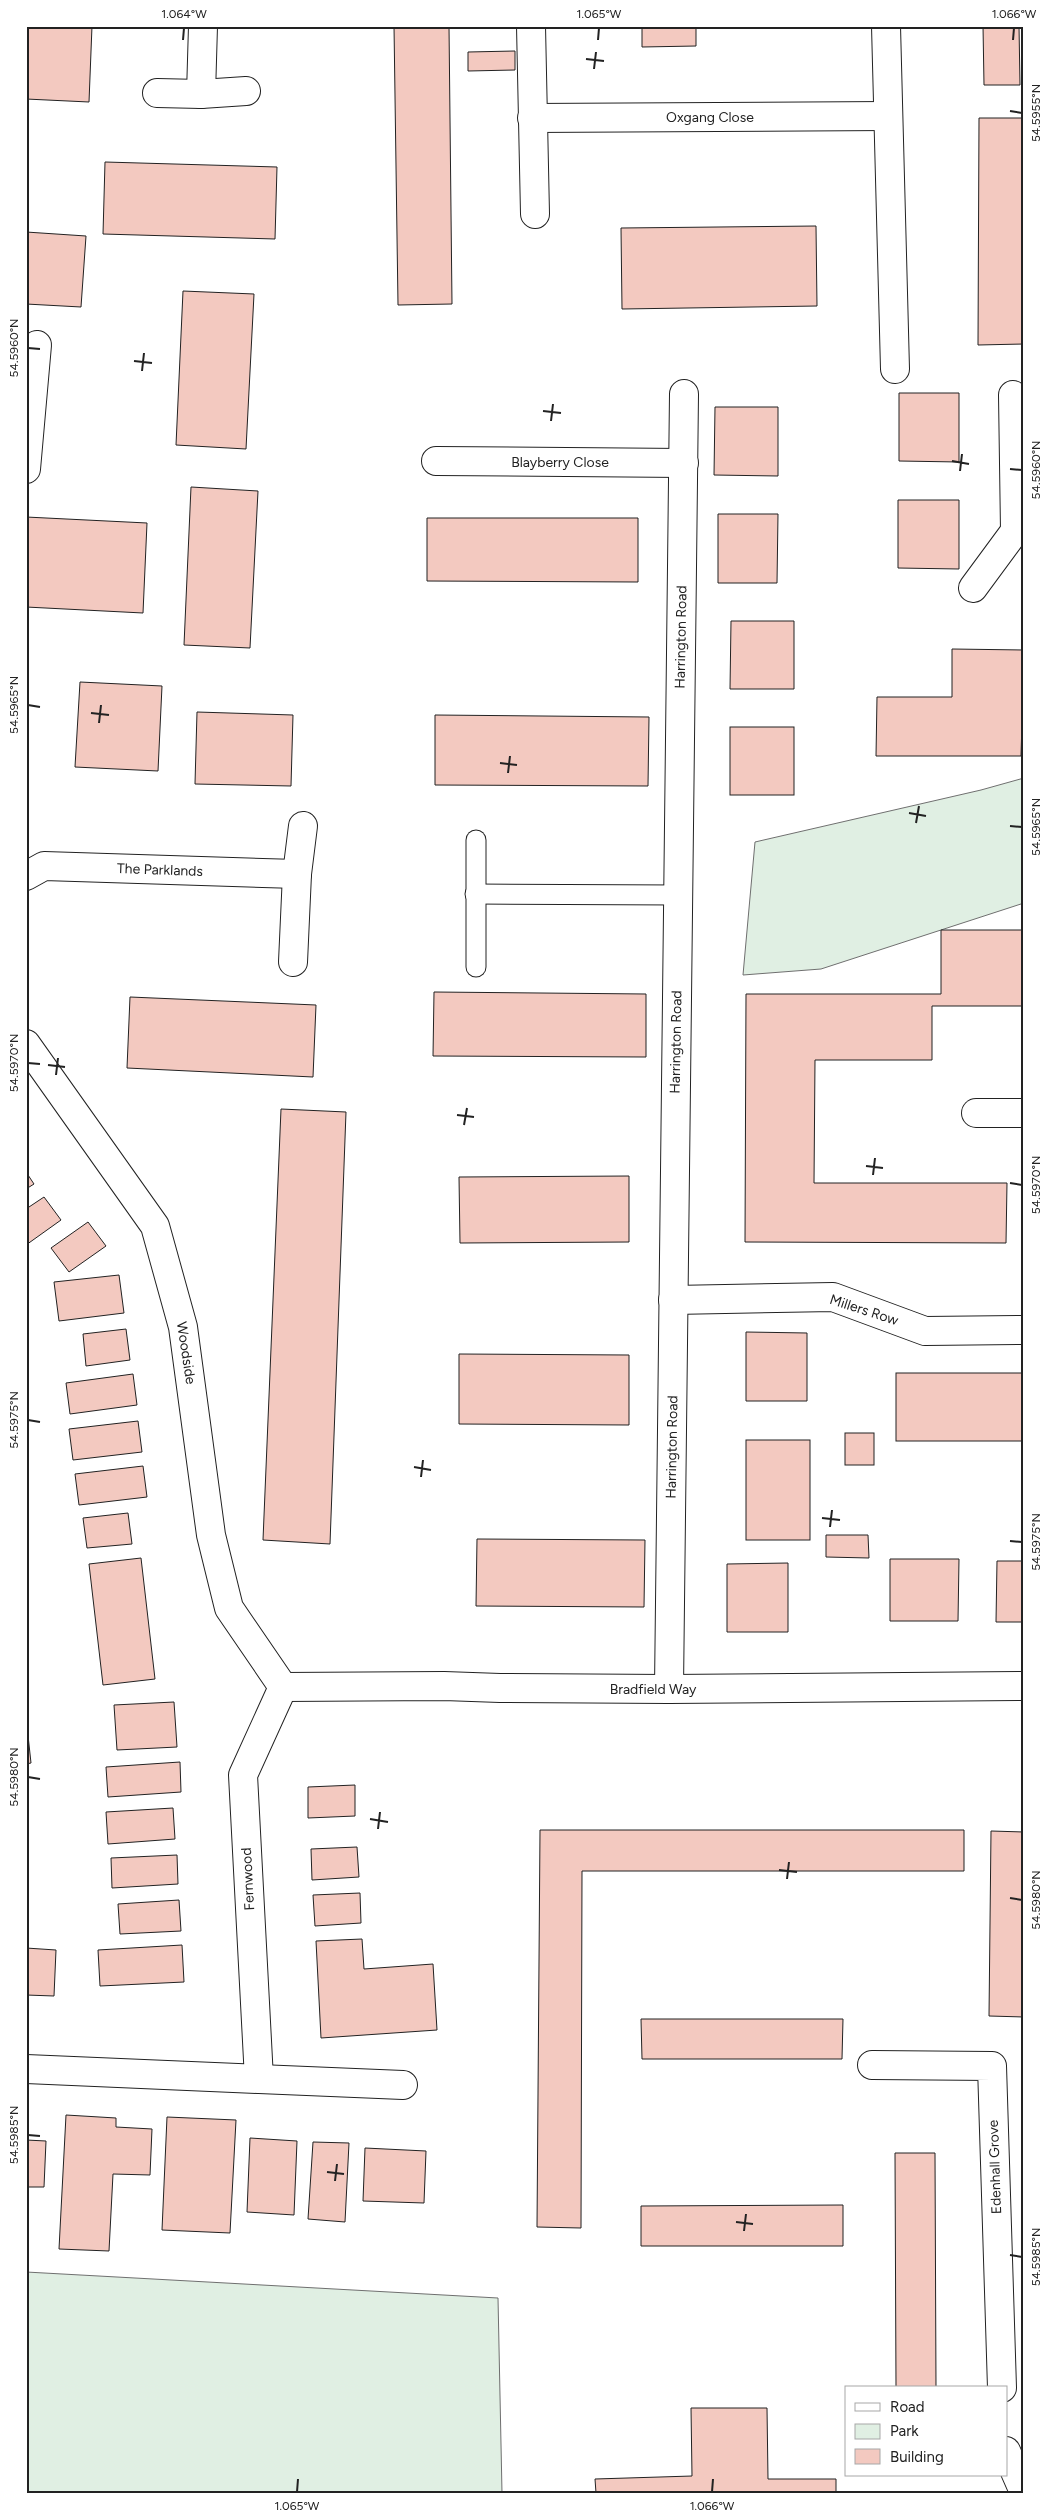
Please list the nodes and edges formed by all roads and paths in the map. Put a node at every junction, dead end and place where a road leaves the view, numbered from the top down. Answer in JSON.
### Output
{"nodes":[{"id":1,"x":203,"y":26,"type":"edge"},
{"id":2,"x":530,"y":26,"type":"edge"},
{"id":3,"x":886,"y":26,"type":"edge"},
{"id":4,"x":246,"y":91,"type":"dead end"},
{"id":5,"x":157,"y":93,"type":"dead end"},
{"id":6,"x":201,"y":94,"type":"junction"},
{"id":7,"x":888,"y":116,"type":"junction"},
{"id":8,"x":532,"y":118,"type":"junction"},
{"id":9,"x":535,"y":214,"type":"dead end"},
{"id":10,"x":36,"y":345,"type":"dead end"},
{"id":11,"x":895,"y":369,"type":"dead end"},
{"id":12,"x":684,"y":394,"type":"dead end"},
{"id":13,"x":1013,"y":395,"type":"dead end"},
{"id":14,"x":29,"y":413,"type":"edge"},
{"id":15,"x":436,"y":461,"type":"dead end"},
{"id":16,"x":684,"y":463,"type":"junction"},
{"id":17,"x":26,"y":469,"type":"edge"},
{"id":18,"x":1019,"y":531,"type":"edge"},
{"id":19,"x":973,"y":588,"type":"dead end"},
{"id":20,"x":303,"y":826,"type":"dead end"},
{"id":21,"x":476,"y":840,"type":"dead end"},
{"id":22,"x":297,"y":874,"type":"junction"},
{"id":23,"x":26,"y":876,"type":"edge"},
{"id":24,"x":475,"y":894,"type":"junction"},
{"id":25,"x":678,"y":894,"type":"junction"},
{"id":26,"x":293,"y":962,"type":"dead end"},
{"id":27,"x":476,"y":967,"type":"dead end"},
{"id":28,"x":26,"y":1044,"type":"edge"},
{"id":29,"x":976,"y":1113,"type":"dead end"},
{"id":30,"x":1024,"y":1113,"type":"edge"},
{"id":31,"x":673,"y":1300,"type":"junction"},
{"id":32,"x":1024,"y":1330,"type":"edge"},
{"id":33,"x":1024,"y":1686,"type":"edge"},
{"id":34,"x":283,"y":1687,"type":"junction"},
{"id":35,"x":669,"y":1689,"type":"junction"},
{"id":36,"x":872,"y":2065,"type":"dead end"},
{"id":37,"x":26,"y":2069,"type":"edge"},
{"id":38,"x":259,"y":2079,"type":"junction"},
{"id":39,"x":403,"y":2085,"type":"dead end"},
{"id":40,"x":1002,"y":2386,"type":"edge"},
{"id":41,"x":1008,"y":2456,"type":"edge"},
{"id":42,"x":1024,"y":2492,"type":"edge"}],
"edges":[{"from":1,"to":6,"type":"street"},
{"from":2,"to":8,"type":"street"},
{"from":3,"to":7,"type":"street"},
{"from":4,"to":6,"type":"street"},
{"from":5,"to":6,"type":"street"},
{"from":7,"to":8,"type":"street","name":"Oxgang Close"},
{"from":7,"to":11,"type":"street"},
{"from":8,"to":9,"type":"street"},
{"from":10,"to":14,"type":"street"},
{"from":12,"to":16,"type":"street","name":"Harrington Road"},
{"from":13,"to":18,"type":"street"},
{"from":14,"to":17,"type":"street"},
{"from":15,"to":16,"type":"street","name":"Blayberry Close"},
{"from":16,"to":25,"type":"street","name":"Harrington Road"},
{"from":18,"to":19,"type":"street"},
{"from":20,"to":22,"type":"street"},
{"from":21,"to":24,"type":"lane"},
{"from":22,"to":23,"type":"street","name":"The Parklands"},
{"from":22,"to":26,"type":"street"},
{"from":24,"to":25,"type":"lane"},
{"from":24,"to":27,"type":"lane"},
{"from":25,"to":31,"type":"street","name":"Harrington Road"},
{"from":28,"to":34,"type":"street","name":"Woodside"},
{"from":29,"to":30,"type":"street"},
{"from":31,"to":32,"type":"street","name":"Millers Row"},
{"from":31,"to":35,"type":"street","name":"Harrington Road"},
{"from":33,"to":35,"type":"street","name":"Bradfield Way"},
{"from":34,"to":35,"type":"street","name":"Bradfield Way"},
{"from":34,"to":38,"type":"street","name":"Fernwood"},
{"from":36,"to":40,"type":"street","name":"Edenhall Grove"},
{"from":37,"to":38,"type":"street"},
{"from":38,"to":39,"type":"street"},
{"from":41,"to":42,"type":"street"}]}
